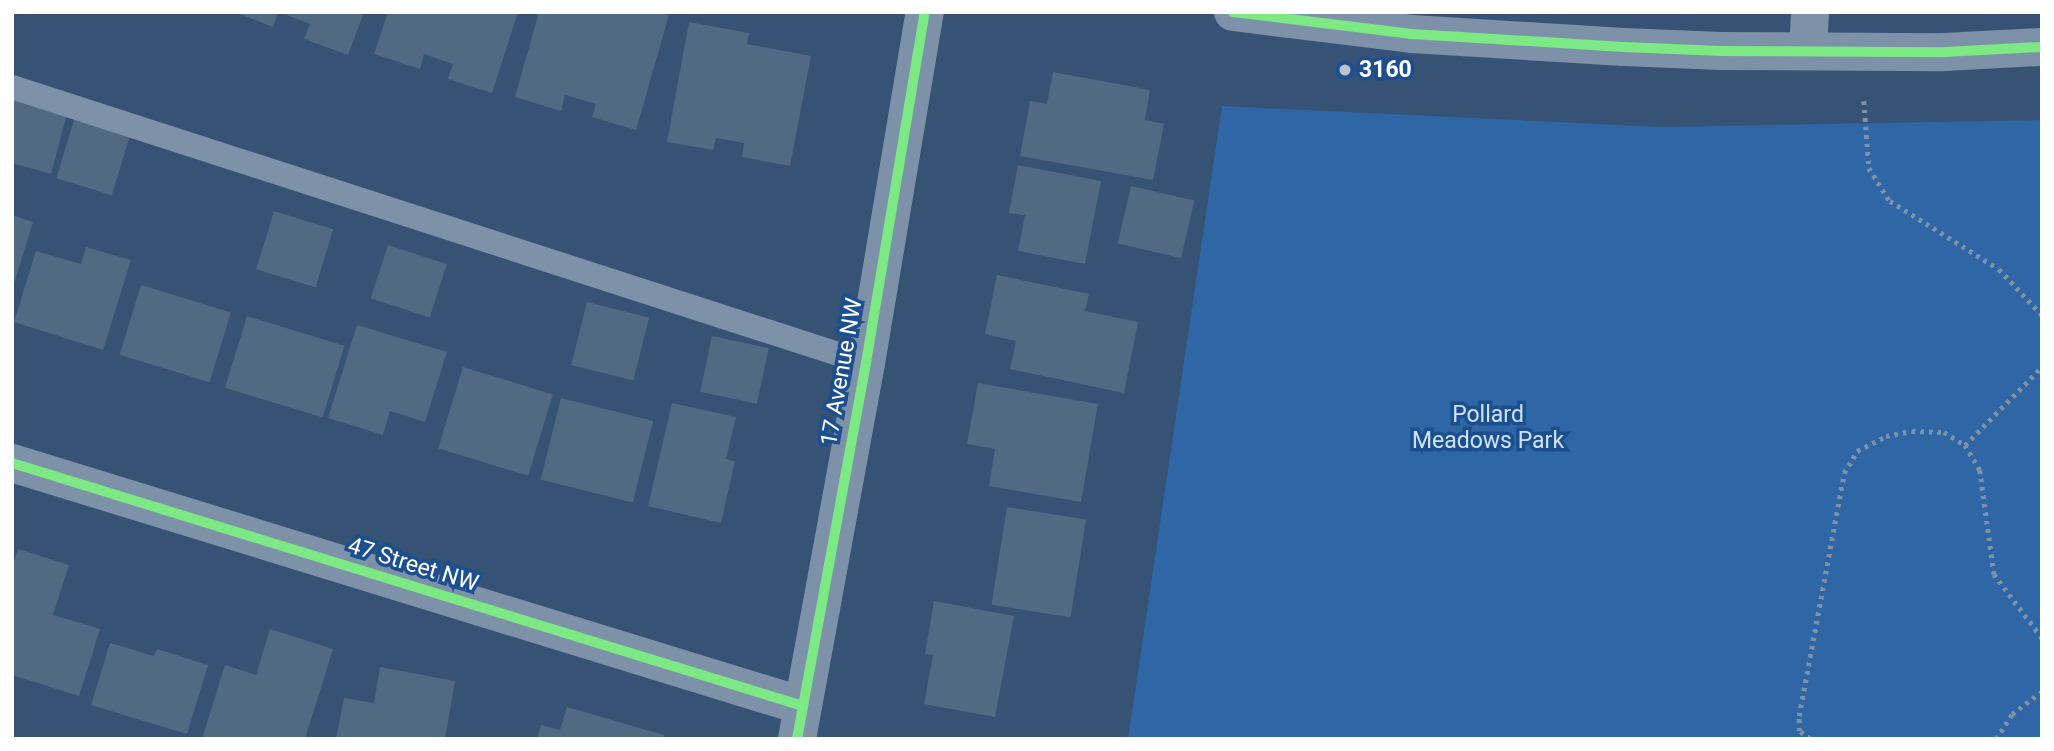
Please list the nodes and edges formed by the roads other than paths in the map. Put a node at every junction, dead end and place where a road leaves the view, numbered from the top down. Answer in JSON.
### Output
{"nodes":[{"id":1,"x":925,"y":12,"type":"edge"},
{"id":2,"x":1234,"y":12,"type":"edge"},
{"id":3,"x":1810,"y":12,"type":"edge"},
{"id":4,"x":2042,"y":47,"type":"edge"},
{"id":5,"x":1808,"y":51,"type":"junction"},
{"id":6,"x":12,"y":87,"type":"edge"},
{"id":7,"x":866,"y":363,"type":"junction"},
{"id":8,"x":12,"y":463,"type":"edge"},
{"id":9,"x":800,"y":722,"type":"edge"}],
"edges":[{"from":1,"to":7,"type":"street","name":"17 Avenue NW"},
{"from":2,"to":5,"type":"street"},
{"from":3,"to":5,"type":"street"},
{"from":4,"to":5,"type":"street"},
{"from":6,"to":7,"type":"lane"},
{"from":7,"to":9,"type":"street","name":"17 Avenue NW"},
{"from":8,"to":9,"type":"street","name":"47 Street NW"}]}
